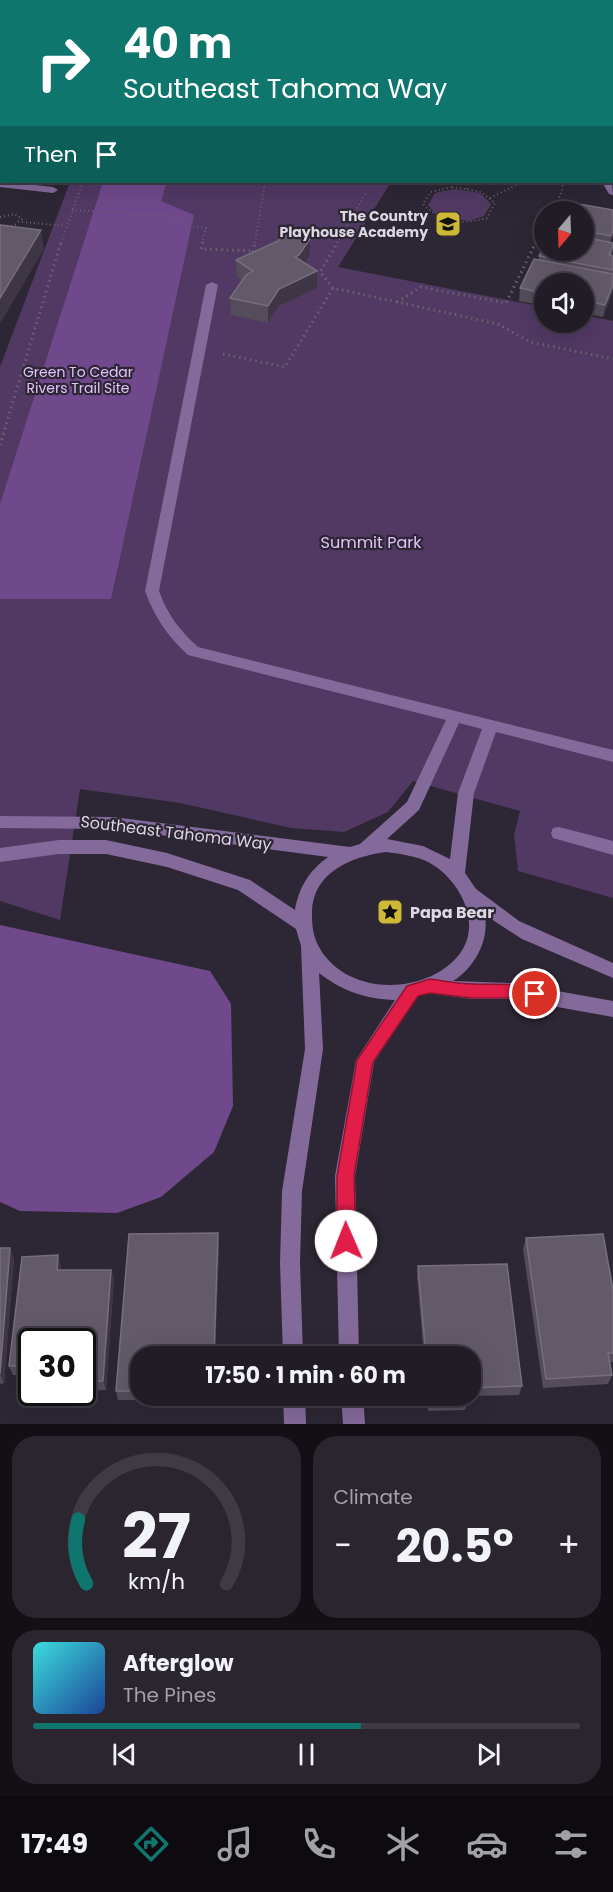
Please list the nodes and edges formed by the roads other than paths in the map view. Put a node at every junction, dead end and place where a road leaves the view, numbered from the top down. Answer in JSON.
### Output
{"nodes":[{"id":1,"x":0,"y":184,"type":"edge"},
{"id":2,"x":53,"y":190,"type":"dead end"},
{"id":3,"x":212,"y":285,"type":"dead end"},
{"id":4,"x":455,"y":716,"type":"junction"},
{"id":5,"x":491,"y":725,"type":"junction"},
{"id":6,"x":613,"y":756,"type":"edge"},
{"id":7,"x":0,"y":822,"type":"edge"},
{"id":8,"x":559,"y":834,"type":"dead end"},
{"id":9,"x":613,"y":848,"type":"edge"},
{"id":10,"x":358,"y":851,"type":"junction"},
{"id":11,"x":0,"y":855,"type":"edge"},
{"id":12,"x":456,"y":875,"type":"junction"},
{"id":13,"x":470,"y":893,"type":"junction"},
{"id":14,"x":302,"y":924,"type":"junction"},
{"id":15,"x":309,"y":947,"type":"junction"},
{"id":16,"x":613,"y":971,"type":"edge"},
{"id":17,"x":421,"y":988,"type":"junction"},
{"id":18,"x":613,"y":1009,"type":"edge"},
{"id":19,"x":293,"y":1346,"type":"edge"},
{"id":20,"x":349,"y":1346,"type":"edge"},
{"id":21,"x":294,"y":1406,"type":"edge"},
{"id":22,"x":352,"y":1406,"type":"edge"},
{"id":23,"x":295,"y":1424,"type":"edge"},
{"id":24,"x":354,"y":1424,"type":"edge"}],
"edges":[{"from":1,"to":2,"type":"street"},
{"from":3,"to":4,"type":"street"},
{"from":4,"to":5,"type":"street"},
{"from":4,"to":10,"type":"street"},
{"from":5,"to":6,"type":"street"},
{"from":5,"to":12,"type":"street"},
{"from":7,"to":10,"type":"street","name":"Southeast Tahoma Way"},
{"from":8,"to":9,"type":"street"},
{"from":10,"to":12,"type":"street"},
{"from":10,"to":14,"type":"street"},
{"from":11,"to":14,"type":"street","name":"Southeast Tahoma Way"},
{"from":12,"to":13,"type":"street"},
{"from":13,"to":16,"type":"street"},
{"from":13,"to":17,"type":"street"},
{"from":14,"to":15,"type":"street"},
{"from":15,"to":17,"type":"street"},
{"from":15,"to":19,"type":"street"},
{"from":17,"to":18,"type":"street"},
{"from":17,"to":20,"type":"street"},
{"from":21,"to":23,"type":"street"},
{"from":22,"to":24,"type":"street"}]}
